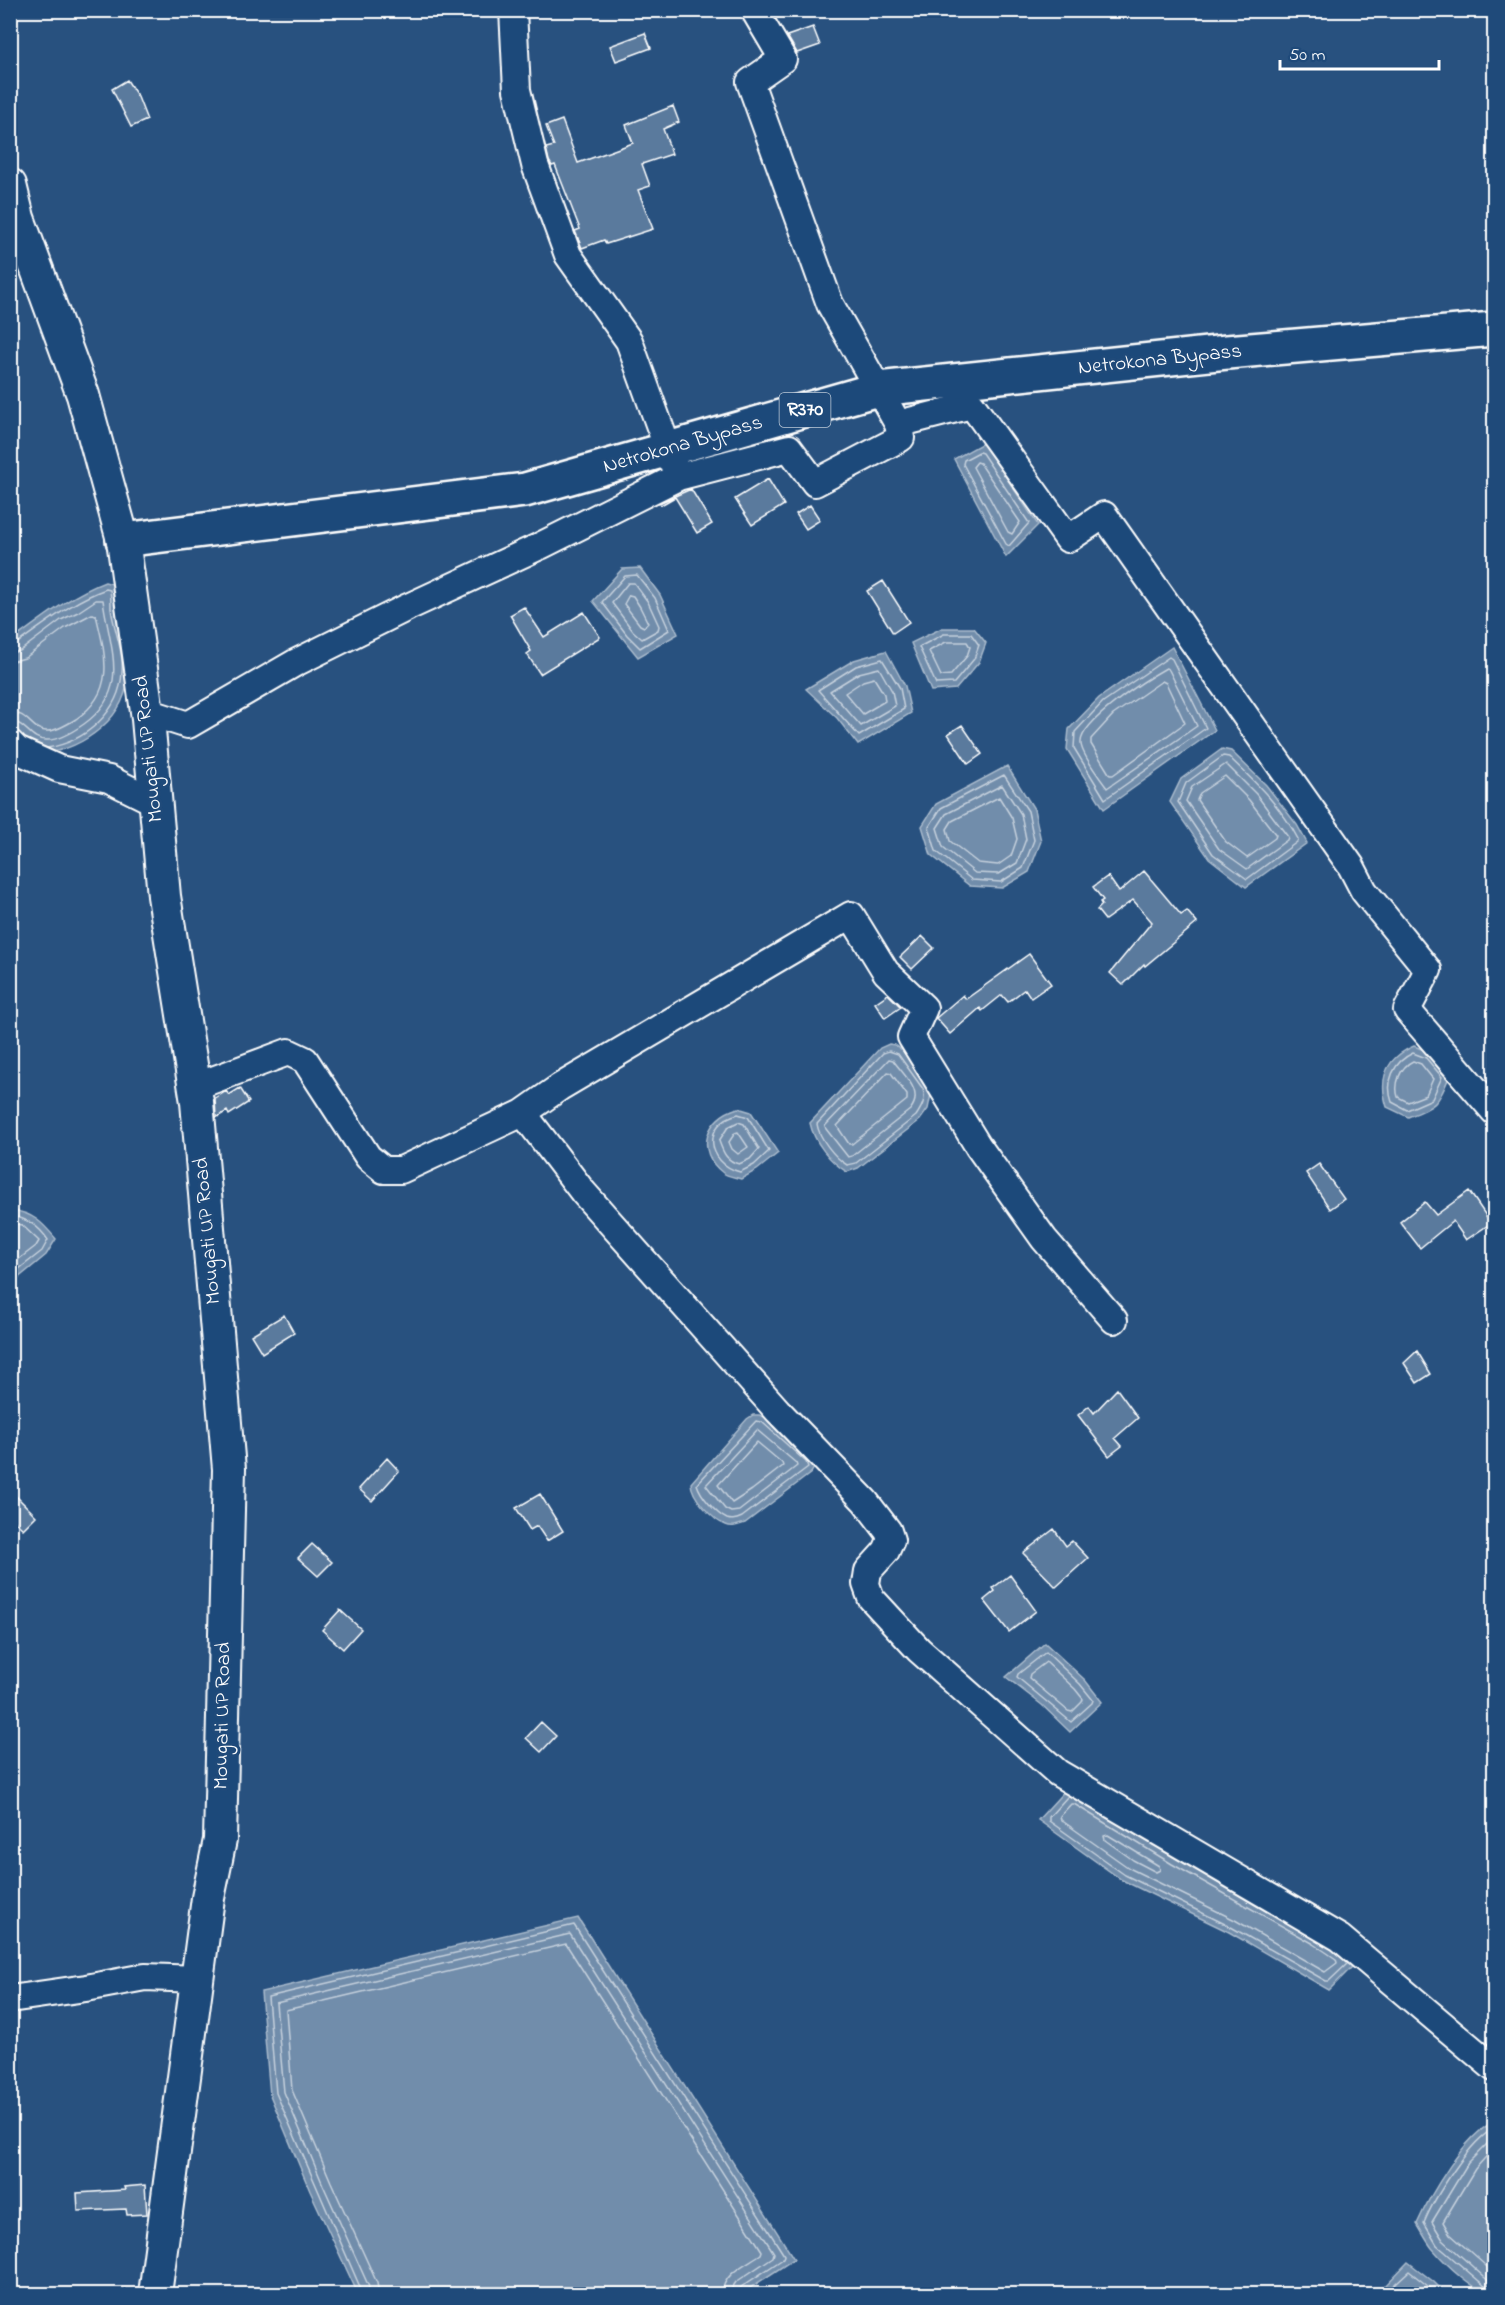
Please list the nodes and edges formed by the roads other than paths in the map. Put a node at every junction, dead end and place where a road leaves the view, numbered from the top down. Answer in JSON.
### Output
{"nodes":[{"id":1,"x":513,"y":10,"type":"edge"},
{"id":2,"x":754,"y":10,"type":"edge"},
{"id":3,"x":10,"y":185,"type":"edge"},
{"id":4,"x":1494,"y":329,"type":"edge"},
{"id":5,"x":878,"y":389,"type":"junction"},
{"id":6,"x":898,"y":424,"type":"junction"},
{"id":7,"x":673,"y":463,"type":"junction"},
{"id":8,"x":123,"y":540,"type":"junction"},
{"id":9,"x":148,"y":719,"type":"junction"},
{"id":10,"x":10,"y":743,"type":"edge"},
{"id":11,"x":155,"y":802,"type":"junction"},
{"id":12,"x":194,"y":1087,"type":"junction"},
{"id":13,"x":1494,"y":1111,"type":"edge"},
{"id":14,"x":523,"y":1113,"type":"junction"},
{"id":15,"x":1114,"y":1320,"type":"dead end"},
{"id":16,"x":197,"y":1979,"type":"junction"},
{"id":17,"x":10,"y":1999,"type":"edge"},
{"id":18,"x":1494,"y":2068,"type":"edge"},
{"id":19,"x":155,"y":2295,"type":"edge"}],
"edges":[{"from":1,"to":7,"type":"street"},
{"from":2,"to":5,"type":"street"},
{"from":3,"to":8,"type":"street","name":"Mougati UP Road"},
{"from":4,"to":5,"type":"main road","name":"Netrokona Bypass","number":"R370"},
{"from":5,"to":6,"type":"street"},
{"from":5,"to":7,"type":"main road","name":"Netrokona Bypass","number":"R370"},
{"from":6,"to":7,"type":"street"},
{"from":6,"to":13,"type":"street"},
{"from":7,"to":8,"type":"main road","name":"Netrokona Bypass","number":"R370"},
{"from":7,"to":9,"type":"street"},
{"from":8,"to":9,"type":"street","name":"Mougati UP Road"},
{"from":9,"to":11,"type":"street","name":"Mougati UP Road"},
{"from":10,"to":11,"type":"street"},
{"from":11,"to":12,"type":"street","name":"Mougati UP Road"},
{"from":12,"to":14,"type":"street"},
{"from":12,"to":16,"type":"street","name":"Mougati UP Road"},
{"from":14,"to":15,"type":"street"},
{"from":14,"to":18,"type":"street"},
{"from":16,"to":17,"type":"street"},
{"from":16,"to":19,"type":"street","name":"Mougati UP Road"}]}
